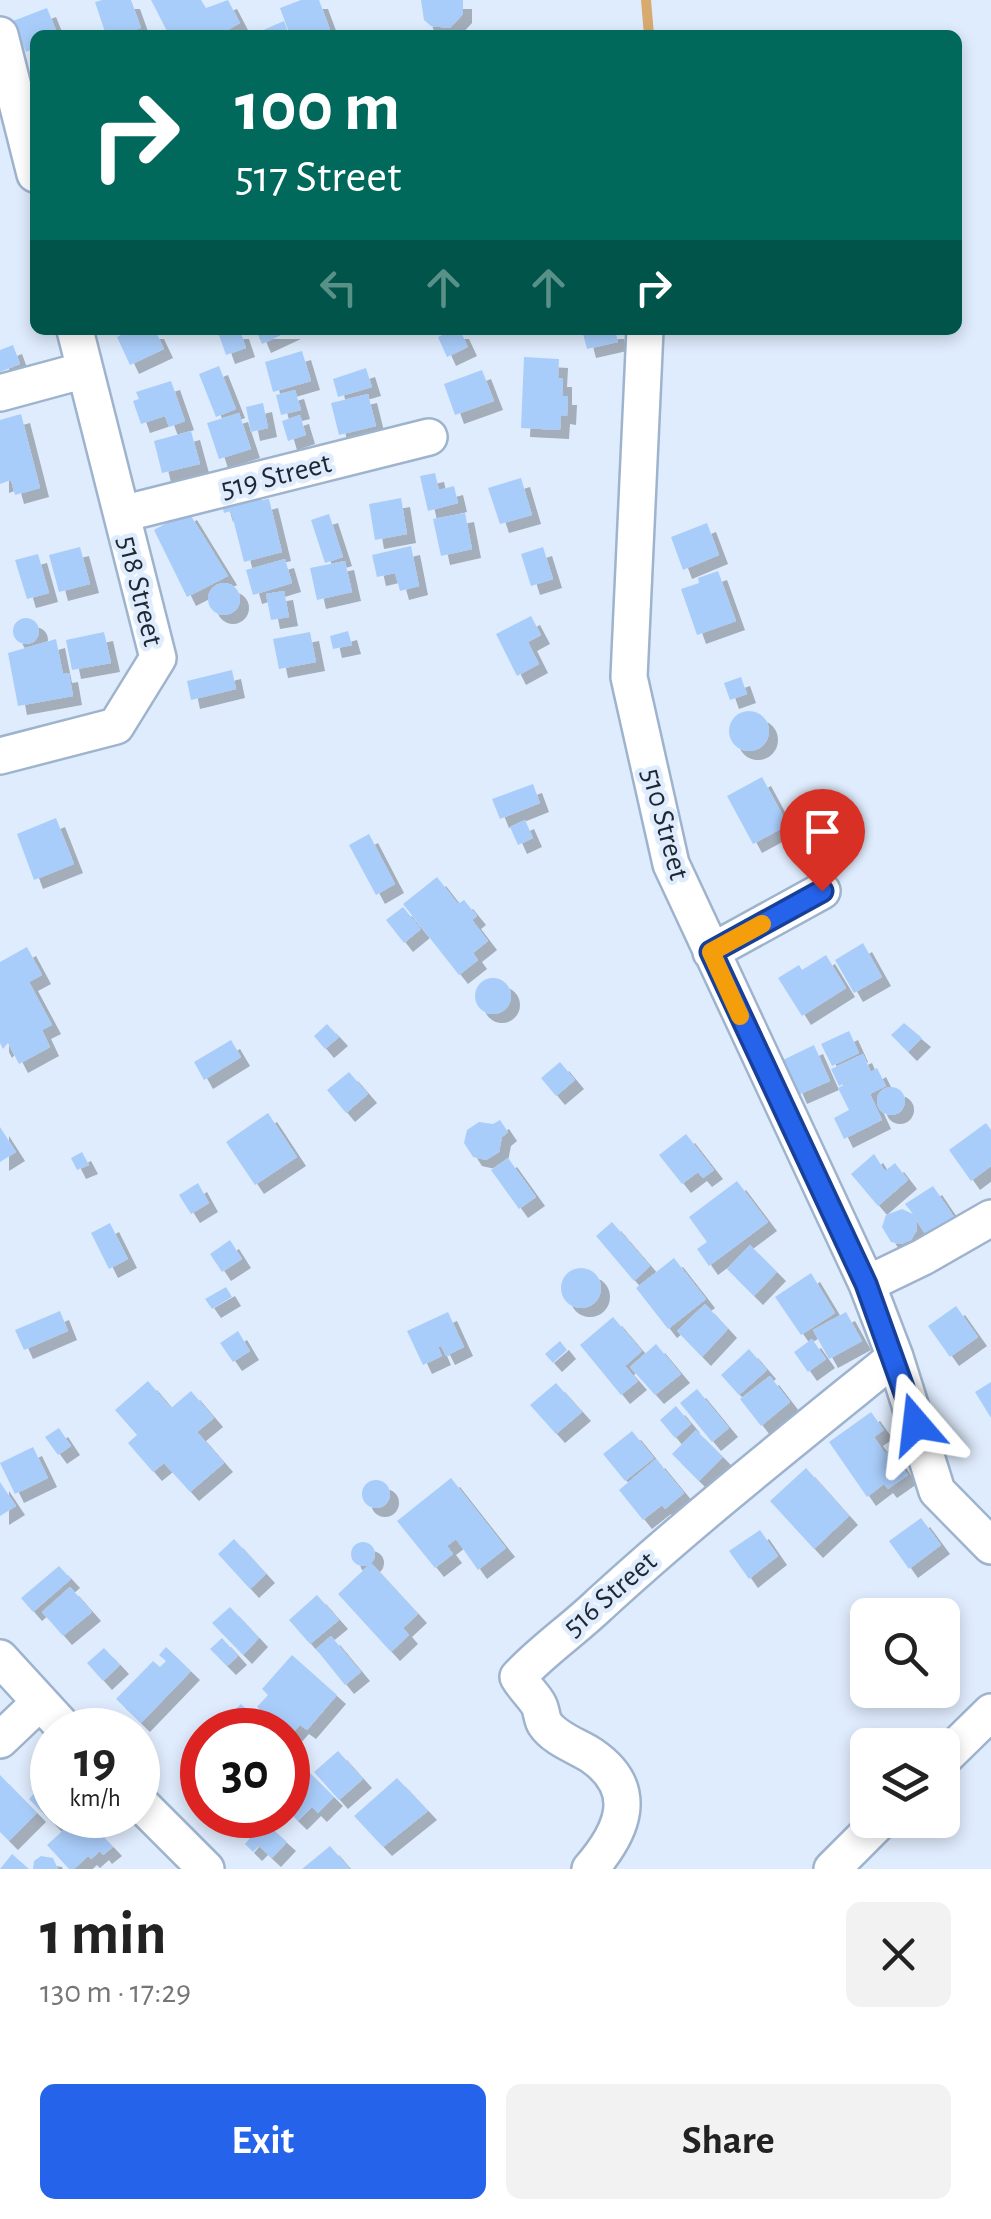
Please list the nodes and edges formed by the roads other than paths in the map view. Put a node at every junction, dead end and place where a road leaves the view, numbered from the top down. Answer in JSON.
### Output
{"nodes":[{"id":1,"x":0,"y":35,"type":"edge"},
{"id":2,"x":30,"y":150,"type":"edge"},
{"id":3,"x":76,"y":335,"type":"edge"},
{"id":4,"x":645,"y":335,"type":"edge"},
{"id":5,"x":85,"y":370,"type":"junction"},
{"id":6,"x":0,"y":393,"type":"edge"},
{"id":7,"x":429,"y":438,"type":"dead end"},
{"id":8,"x":122,"y":514,"type":"junction"},
{"id":9,"x":0,"y":756,"type":"edge"},
{"id":10,"x":822,"y":891,"type":"dead end"},
{"id":11,"x":711,"y":952,"type":"junction"},
{"id":12,"x":991,"y":1218,"type":"edge"},
{"id":13,"x":866,"y":1284,"type":"junction"},
{"id":14,"x":894,"y":1356,"type":"junction"},
{"id":15,"x":991,"y":1546,"type":"edge"},
{"id":16,"x":0,"y":1658,"type":"edge"},
{"id":17,"x":39,"y":1703,"type":"junction"},
{"id":18,"x":44,"y":1708,"type":"edge"},
{"id":19,"x":991,"y":1712,"type":"edge"},
{"id":20,"x":0,"y":1740,"type":"edge"},
{"id":21,"x":960,"y":1742,"type":"edge"},
{"id":22,"x":160,"y":1823,"type":"edge"},
{"id":23,"x":863,"y":1838,"type":"edge"},
{"id":24,"x":206,"y":1869,"type":"edge"},
{"id":25,"x":590,"y":1869,"type":"edge"},
{"id":26,"x":832,"y":1869,"type":"edge"}],
"edges":[{"from":1,"to":2,"type":"street"},
{"from":3,"to":5,"type":"street","name":"518 Street"},
{"from":4,"to":11,"type":"street","name":"510 Street"},
{"from":5,"to":6,"type":"street"},
{"from":5,"to":8,"type":"street","name":"518 Street"},
{"from":7,"to":8,"type":"street","name":"519 Street"},
{"from":8,"to":9,"type":"street","name":"518 Street"},
{"from":10,"to":11,"type":"street"},
{"from":11,"to":13,"type":"street","name":"510 Street"},
{"from":12,"to":13,"type":"street"},
{"from":13,"to":14,"type":"street","name":"510 Street"},
{"from":14,"to":15,"type":"street","name":"510 Street"},
{"from":14,"to":25,"type":"street","name":"516 Street"},
{"from":16,"to":17,"type":"street"},
{"from":17,"to":18,"type":"street"},
{"from":17,"to":20,"type":"street"},
{"from":19,"to":21,"type":"street"},
{"from":22,"to":24,"type":"street"},
{"from":23,"to":26,"type":"street"}]}
